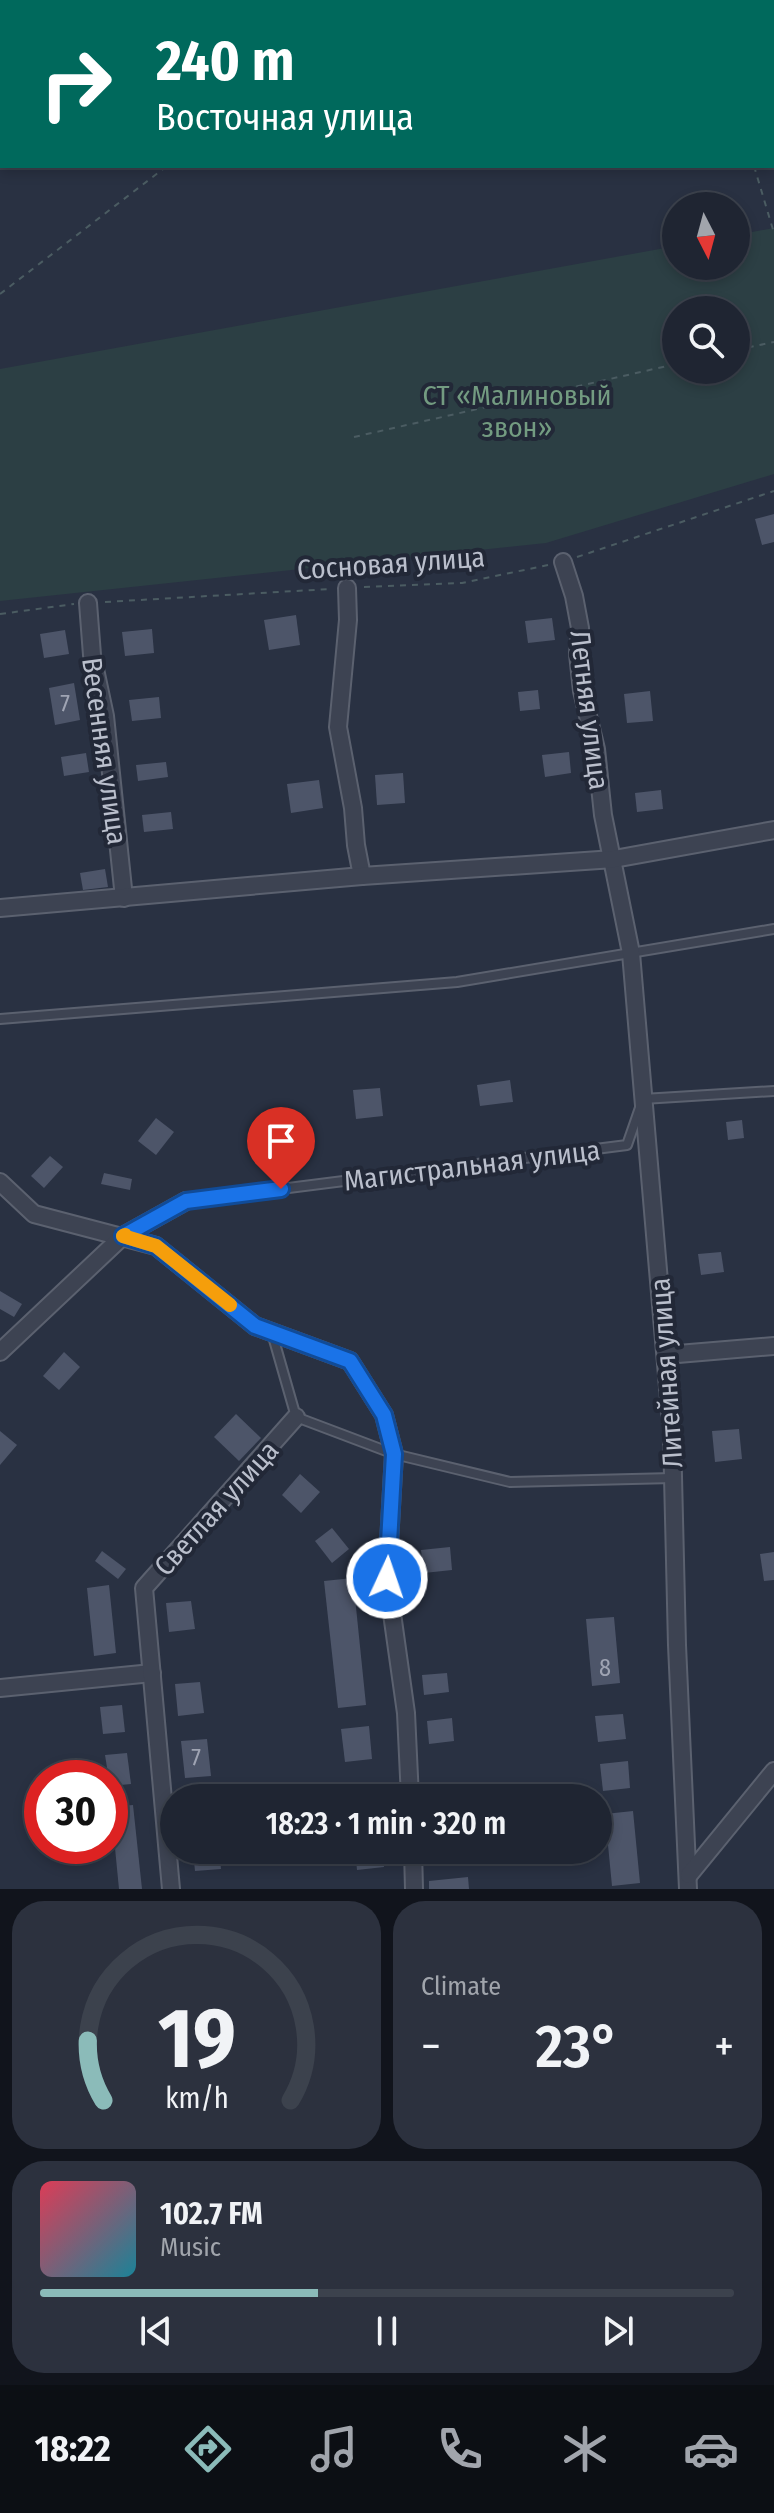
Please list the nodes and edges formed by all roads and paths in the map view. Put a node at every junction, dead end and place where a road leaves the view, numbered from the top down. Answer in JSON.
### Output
{"nodes":[{"id":1,"x":164,"y":168,"type":"edge"},
{"id":2,"x":755,"y":168,"type":"edge"},
{"id":3,"x":774,"y":233,"type":"edge"},
{"id":4,"x":0,"y":294,"type":"edge"},
{"id":5,"x":774,"y":342,"type":"edge"},
{"id":6,"x":750,"y":347,"type":"edge"},
{"id":7,"x":662,"y":367,"type":"edge"},
{"id":8,"x":354,"y":437,"type":"dead end"},
{"id":9,"x":774,"y":491,"type":"edge"},
{"id":10,"x":563,"y":562,"type":"junction"},
{"id":11,"x":347,"y":588,"type":"junction"},
{"id":12,"x":88,"y":603,"type":"junction"},
{"id":13,"x":0,"y":614,"type":"edge"},
{"id":14,"x":774,"y":830,"type":"edge"},
{"id":15,"x":614,"y":859,"type":"junction"},
{"id":16,"x":362,"y":876,"type":"junction"},
{"id":17,"x":124,"y":898,"type":"junction"},
{"id":18,"x":0,"y":908,"type":"edge"},
{"id":19,"x":774,"y":929,"type":"edge"},
{"id":20,"x":631,"y":953,"type":"junction"},
{"id":21,"x":0,"y":1019,"type":"edge"},
{"id":22,"x":774,"y":1091,"type":"edge"},
{"id":23,"x":643,"y":1099,"type":"junction"},
{"id":24,"x":0,"y":1182,"type":"edge"},
{"id":25,"x":186,"y":1201,"type":"joint"},
{"id":26,"x":123,"y":1236,"type":"junction"},
{"id":27,"x":272,"y":1332,"type":"junction"},
{"id":28,"x":774,"y":1346,"type":"edge"},
{"id":29,"x":0,"y":1352,"type":"edge"},
{"id":30,"x":666,"y":1355,"type":"junction"},
{"id":31,"x":296,"y":1417,"type":"junction"},
{"id":32,"x":394,"y":1454,"type":"junction"},
{"id":33,"x":673,"y":1478,"type":"junction"},
{"id":34,"x":152,"y":1673,"type":"junction"},
{"id":35,"x":0,"y":1688,"type":"edge"},
{"id":36,"x":774,"y":1771,"type":"edge"},
{"id":37,"x":409,"y":1784,"type":"edge"},
{"id":38,"x":413,"y":1864,"type":"edge"},
{"id":39,"x":689,"y":1882,"type":"edge"},
{"id":40,"x":171,"y":1889,"type":"edge"},
{"id":41,"x":414,"y":1889,"type":"edge"}],
"edges":[{"from":1,"to":4,"type":"path"},
{"from":2,"to":3,"type":"path"},
{"from":5,"to":6,"type":"path"},
{"from":7,"to":8,"type":"path"},
{"from":9,"to":10,"type":"path","name":"Сосновая улица"},
{"from":10,"to":11,"type":"path","name":"Сосновая улица"},
{"from":10,"to":15,"type":"street","name":"Летняя улица"},
{"from":11,"to":12,"type":"path","name":"Сосновая улица"},
{"from":11,"to":16,"type":"street"},
{"from":12,"to":13,"type":"path","name":"Сосновая улица"},
{"from":12,"to":17,"type":"street","name":"Весенняя улица"},
{"from":14,"to":15,"type":"street"},
{"from":15,"to":16,"type":"street"},
{"from":15,"to":20,"type":"street","name":"Литейная улица"},
{"from":16,"to":17,"type":"street"},
{"from":17,"to":18,"type":"street"},
{"from":19,"to":20,"type":"lane"},
{"from":20,"to":21,"type":"lane"},
{"from":20,"to":23,"type":"street","name":"Литейная улица"},
{"from":22,"to":23,"type":"lane"},
{"from":23,"to":25,"type":"lane","name":"Магистральная улица"},
{"from":23,"to":30,"type":"street","name":"Литейная улица"},
{"from":24,"to":26,"type":"street"},
{"from":25,"to":26,"type":"street"},
{"from":26,"to":27,"type":"street"},
{"from":26,"to":29,"type":"street"},
{"from":27,"to":31,"type":"lane"},
{"from":27,"to":32,"type":"street"},
{"from":28,"to":30,"type":"street"},
{"from":30,"to":33,"type":"street","name":"Литейная улица"},
{"from":31,"to":32,"type":"lane"},
{"from":31,"to":34,"type":"street","name":"Светлая улица"},
{"from":32,"to":33,"type":"lane"},
{"from":32,"to":37,"type":"street"},
{"from":33,"to":39,"type":"street","name":"Литейная улица"},
{"from":34,"to":35,"type":"street"},
{"from":34,"to":40,"type":"street","name":"Светлая улица"},
{"from":36,"to":39,"type":"street"},
{"from":38,"to":41,"type":"street"}]}
